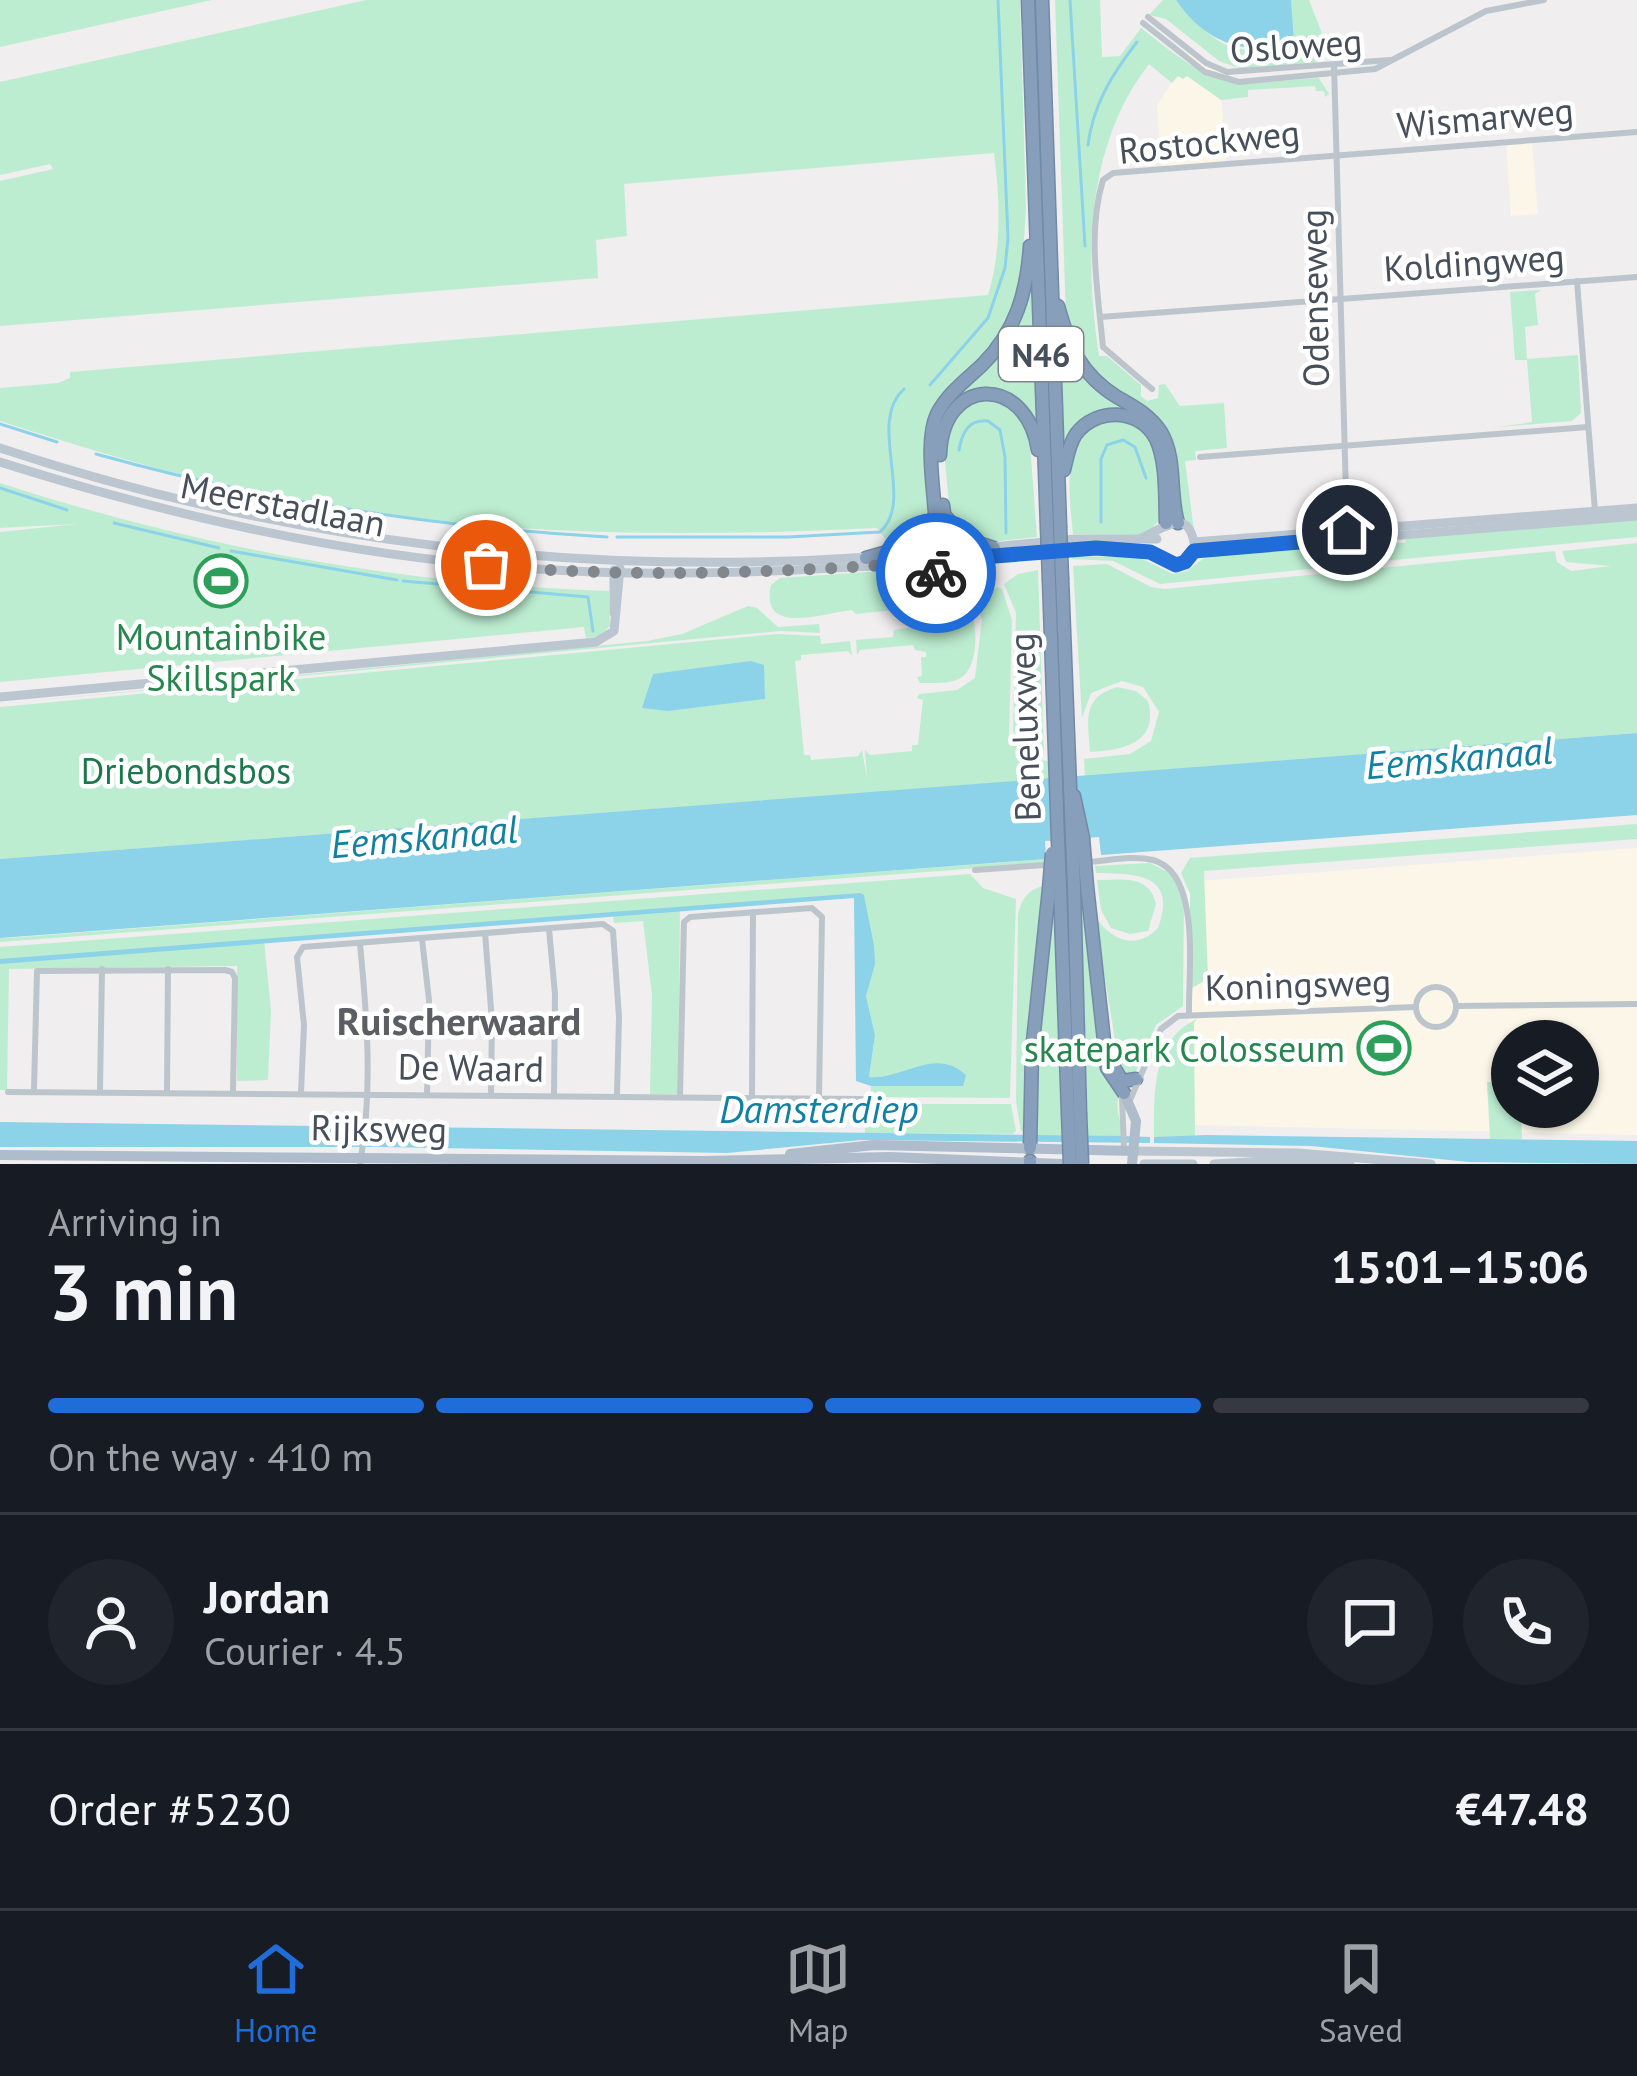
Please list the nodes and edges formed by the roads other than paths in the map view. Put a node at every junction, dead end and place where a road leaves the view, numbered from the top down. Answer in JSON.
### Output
{"nodes":[{"id":1,"x":1028,"y":0,"type":"edge"},
{"id":2,"x":1042,"y":0,"type":"edge"},
{"id":3,"x":1544,"y":0,"type":"edge"},
{"id":4,"x":1145,"y":20,"type":"dead end"},
{"id":5,"x":1334,"y":69,"type":"junction"},
{"id":6,"x":1637,"y":132,"type":"edge"},
{"id":7,"x":1337,"y":156,"type":"junction"},
{"id":8,"x":1036,"y":203,"type":"junction"},
{"id":9,"x":1637,"y":277,"type":"edge"},
{"id":10,"x":1052,"y":280,"type":"junction"},
{"id":11,"x":1577,"y":281,"type":"junction"},
{"id":12,"x":1341,"y":299,"type":"junction"},
{"id":13,"x":1100,"y":317,"type":"junction"},
{"id":14,"x":1152,"y":389,"type":"dead end"},
{"id":15,"x":1588,"y":427,"type":"junction"},
{"id":16,"x":1345,"y":445,"type":"junction"},
{"id":17,"x":0,"y":448,"type":"edge"},
{"id":18,"x":1200,"y":457,"type":"dead end"},
{"id":19,"x":0,"y":462,"type":"edge"},
{"id":20,"x":1059,"y":488,"type":"junction"},
{"id":21,"x":1046,"y":505,"type":"junction"},
{"id":22,"x":939,"y":512,"type":"junction"},
{"id":23,"x":1637,"y":512,"type":"edge"},
{"id":24,"x":1595,"y":515,"type":"junction"},
{"id":25,"x":1054,"y":526,"type":"junction"},
{"id":26,"x":1165,"y":529,"type":"junction"},
{"id":27,"x":1347,"y":534,"type":"junction"},
{"id":28,"x":941,"y":536,"type":"junction"},
{"id":29,"x":1194,"y":543,"type":"junction"},
{"id":30,"x":1209,"y":545,"type":"junction"},
{"id":31,"x":1138,"y":546,"type":"junction"},
{"id":32,"x":994,"y":548,"type":"junction"},
{"id":33,"x":1156,"y":553,"type":"junction"},
{"id":34,"x":866,"y":558,"type":"junction"},
{"id":35,"x":921,"y":558,"type":"junction"},
{"id":36,"x":964,"y":559,"type":"junction"},
{"id":37,"x":618,"y":560,"type":"junction"},
{"id":38,"x":617,"y":572,"type":"junction"},
{"id":39,"x":0,"y":697,"type":"edge"},
{"id":40,"x":1062,"y":748,"type":"junction"},
{"id":41,"x":975,"y":870,"type":"dead end"},
{"id":42,"x":1067,"y":887,"type":"junction"},
{"id":43,"x":753,"y":912,"type":"junction"},
{"id":44,"x":549,"y":928,"type":"junction"},
{"id":45,"x":485,"y":934,"type":"junction"},
{"id":46,"x":422,"y":939,"type":"junction"},
{"id":47,"x":360,"y":944,"type":"junction"},
{"id":48,"x":102,"y":969,"type":"junction"},
{"id":49,"x":168,"y":969,"type":"junction"},
{"id":50,"x":1637,"y":1004,"type":"edge"},
{"id":51,"x":1456,"y":1006,"type":"junction"},
{"id":52,"x":1416,"y":1007,"type":"junction"},
{"id":53,"x":1190,"y":1014,"type":"junction"},
{"id":54,"x":1105,"y":1025,"type":"junction"},
{"id":55,"x":1140,"y":1075,"type":"junction"},
{"id":56,"x":34,"y":1089,"type":"junction"},
{"id":57,"x":100,"y":1090,"type":"junction"},
{"id":58,"x":166,"y":1090,"type":"junction"},
{"id":59,"x":232,"y":1091,"type":"junction"},
{"id":60,"x":8,"y":1092,"type":"dead end"},
{"id":61,"x":301,"y":1092,"type":"junction"},
{"id":62,"x":365,"y":1093,"type":"junction"},
{"id":63,"x":427,"y":1094,"type":"junction"},
{"id":64,"x":491,"y":1095,"type":"junction"},
{"id":65,"x":554,"y":1095,"type":"junction"},
{"id":66,"x":617,"y":1096,"type":"junction"},
{"id":67,"x":680,"y":1096,"type":"junction"},
{"id":68,"x":752,"y":1097,"type":"junction"},
{"id":69,"x":1127,"y":1097,"type":"junction"},
{"id":70,"x":819,"y":1098,"type":"junction"},
{"id":71,"x":862,"y":1099,"type":"dead end"},
{"id":72,"x":1074,"y":1113,"type":"junction"},
{"id":73,"x":1130,"y":1148,"type":"edge"},
{"id":74,"x":1030,"y":1150,"type":"edge"},
{"id":75,"x":0,"y":1155,"type":"edge"},
{"id":76,"x":362,"y":1156,"type":"edge"},
{"id":77,"x":827,"y":1157,"type":"edge"},
{"id":78,"x":1005,"y":1157,"type":"edge"},
{"id":79,"x":1149,"y":1160,"type":"edge"},
{"id":80,"x":1168,"y":1160,"type":"edge"},
{"id":81,"x":1362,"y":1161,"type":"edge"},
{"id":82,"x":521,"y":1162,"type":"edge"},
{"id":83,"x":1065,"y":1164,"type":"edge"},
{"id":84,"x":1082,"y":1164,"type":"edge"},
{"id":85,"x":1193,"y":1164,"type":"edge"},
{"id":86,"x":1214,"y":1164,"type":"edge"},
{"id":87,"x":1350,"y":1164,"type":"edge"},
{"id":88,"x":1431,"y":1164,"type":"edge"}],
"edges":[{"from":1,"to":8,"type":"highway","name":"Beneluxweg","number":"N46"},
{"from":2,"to":10,"type":"highway","name":"Beneluxweg","number":"N46"},
{"from":3,"to":5,"type":"street","name":"Osloweg"},
{"from":4,"to":5,"type":"street","name":"Osloweg"},
{"from":5,"to":7,"type":"street","name":"Odenseweg"},
{"from":6,"to":7,"type":"street","name":"Wismarweg"},
{"from":7,"to":12,"type":"street","name":"Odenseweg"},
{"from":7,"to":13,"type":"street","name":"Rostockweg"},
{"from":8,"to":21,"type":"highway","name":"Beneluxweg","number":"N46"},
{"from":8,"to":22,"type":"highway","number":"N46"},
{"from":9,"to":11,"type":"street","name":"Koldingweg"},
{"from":10,"to":20,"type":"highway","name":"Beneluxweg","number":"N46"},
{"from":10,"to":26,"type":"highway","number":"N46"},
{"from":11,"to":12,"type":"street","name":"Koldingweg"},
{"from":11,"to":15,"type":"street"},
{"from":12,"to":13,"type":"street","name":"Koldingweg"},
{"from":12,"to":16,"type":"street","name":"Odenseweg"},
{"from":13,"to":14,"type":"street","name":"Rostockweg"},
{"from":15,"to":16,"type":"street"},
{"from":15,"to":24,"type":"street"},
{"from":16,"to":18,"type":"street"},
{"from":16,"to":27,"type":"street","name":"Odenseweg"},
{"from":17,"to":37,"type":"main road","name":"Meerstadlaan"},
{"from":19,"to":38,"type":"main road","name":"Meerstadlaan"},
{"from":20,"to":25,"type":"highway","name":"Beneluxweg","number":"N46"},
{"from":20,"to":26,"type":"highway","number":"N46"},
{"from":21,"to":22,"type":"highway","number":"N46"},
{"from":21,"to":25,"type":"highway","name":"Beneluxweg","number":"N46"},
{"from":22,"to":28,"type":"highway","number":"N46"},
{"from":22,"to":32,"type":"highway"},
{"from":22,"to":34,"type":"highway"},
{"from":23,"to":24,"type":"main road"},
{"from":24,"to":27,"type":"main road"},
{"from":25,"to":40,"type":"highway","name":"Beneluxweg","number":"N46","bridge":true},
{"from":26,"to":29,"type":"main road"},
{"from":26,"to":31,"type":"main road"},
{"from":26,"to":33,"type":"main road"},
{"from":27,"to":30,"type":"main road"},
{"from":28,"to":35,"type":"main road"},
{"from":28,"to":36,"type":"main road"},
{"from":29,"to":30,"type":"main road"},
{"from":29,"to":33,"type":"main road"},
{"from":30,"to":31,"type":"main road"},
{"from":31,"to":32,"type":"main road"},
{"from":31,"to":33,"type":"main road"},
{"from":31,"to":36,"type":"main road"},
{"from":32,"to":36,"type":"main road"},
{"from":34,"to":35,"type":"main road","name":"Meerstadlaan"},
{"from":34,"to":37,"type":"main road","name":"Meerstadlaan"},
{"from":35,"to":36,"type":"main road"},
{"from":35,"to":38,"type":"main road","name":"Meerstadlaan"},
{"from":37,"to":38,"type":"main road"},
{"from":38,"to":39,"type":"main road"},
{"from":40,"to":42,"type":"highway","name":"Beneluxweg","number":"N46","bridge":true},
{"from":40,"to":42,"type":"highway","name":"Beneluxweg","number":"N46","bridge":true},
{"from":41,"to":53,"type":"street"},
{"from":42,"to":54,"type":"highway","number":"N46"},
{"from":42,"to":72,"type":"highway","number":"N46"},
{"from":42,"to":74,"type":"highway","number":"N46"},
{"from":43,"to":67,"type":"street"},
{"from":43,"to":68,"type":"street"},
{"from":43,"to":70,"type":"street"},
{"from":44,"to":45,"type":"street"},
{"from":44,"to":65,"type":"street"},
{"from":44,"to":66,"type":"street"},
{"from":45,"to":46,"type":"street"},
{"from":45,"to":64,"type":"street"},
{"from":46,"to":47,"type":"street"},
{"from":46,"to":63,"type":"street"},
{"from":47,"to":61,"type":"street"},
{"from":47,"to":62,"type":"street"},
{"from":48,"to":49,"type":"street"},
{"from":48,"to":56,"type":"street"},
{"from":48,"to":57,"type":"street"},
{"from":49,"to":58,"type":"street"},
{"from":49,"to":59,"type":"street"},
{"from":50,"to":51,"type":"street"},
{"from":51,"to":52,"type":"street"},
{"from":51,"to":52,"type":"street"},
{"from":52,"to":53,"type":"street","name":"Koningsweg"},
{"from":53,"to":55,"type":"street","name":"Koningsweg"},
{"from":54,"to":55,"type":"highway","number":"N46"},
{"from":54,"to":69,"type":"highway","number":"N46"},
{"from":55,"to":69,"type":"street","name":"Koningsweg"},
{"from":56,"to":57,"type":"street","name":"De Waard"},
{"from":56,"to":60,"type":"street","name":"De Waard"},
{"from":57,"to":58,"type":"street","name":"De Waard"},
{"from":58,"to":59,"type":"street","name":"De Waard"},
{"from":59,"to":61,"type":"street","name":"De Waard"},
{"from":61,"to":62,"type":"street","name":"De Waard"},
{"from":62,"to":63,"type":"street","name":"De Waard"},
{"from":62,"to":76,"type":"street"},
{"from":63,"to":64,"type":"street","name":"De Waard"},
{"from":64,"to":65,"type":"street","name":"De Waard"},
{"from":65,"to":66,"type":"street","name":"De Waard"},
{"from":66,"to":67,"type":"street","name":"De Waard"},
{"from":67,"to":68,"type":"street","name":"De Waard"},
{"from":68,"to":70,"type":"street","name":"De Waard"},
{"from":69,"to":73,"type":"main road"},
{"from":70,"to":71,"type":"street","name":"De Waard"},
{"from":72,"to":83,"type":"highway","number":"N46","bridge":true},
{"from":72,"to":84,"type":"highway","number":"N46","bridge":true},
{"from":73,"to":74,"type":"main road","name":"Rijksweg"},
{"from":73,"to":79,"type":"main road","name":"Rijksweg"},
{"from":74,"to":78,"type":"main road","name":"Rijksweg"},
{"from":74,"to":83,"type":"main road","name":"Rijksweg"},
{"from":75,"to":76,"type":"main road","name":"Rijksweg"},
{"from":76,"to":82,"type":"main road","name":"Rijksweg"},
{"from":77,"to":78,"type":"main road","name":"Rijksweg"},
{"from":77,"to":82,"type":"main road","name":"Rijksweg"},
{"from":79,"to":80,"type":"main road","name":"Rijksweg"},
{"from":80,"to":81,"type":"main road","name":"Rijksweg"},
{"from":80,"to":85,"type":"main road","name":"Rijksweg"},
{"from":81,"to":88,"type":"main road","name":"Rijksweg"},
{"from":86,"to":87,"type":"main road"}]}
